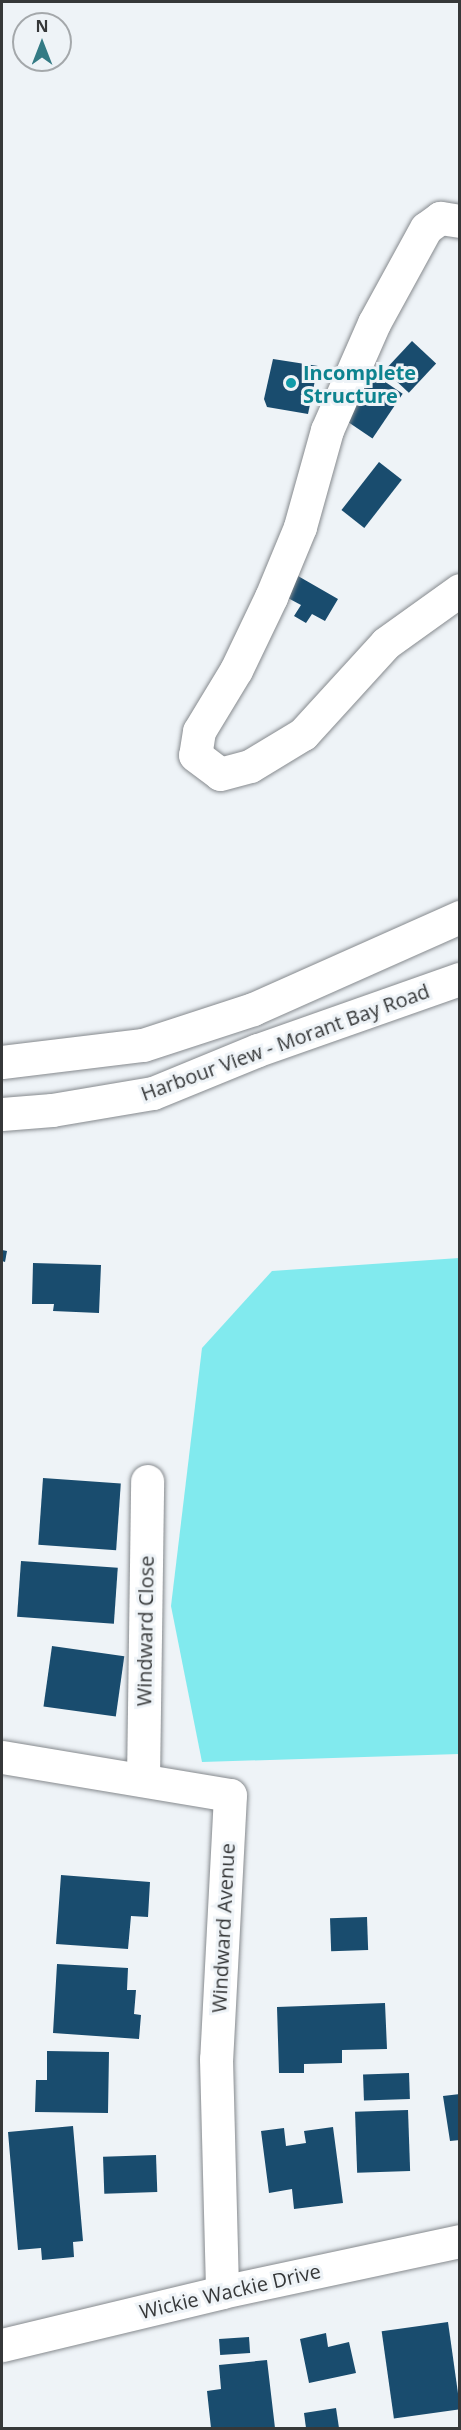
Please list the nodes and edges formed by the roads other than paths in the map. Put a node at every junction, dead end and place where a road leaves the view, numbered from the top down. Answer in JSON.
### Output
{"nodes":[{"id":1,"x":459,"y":221,"type":"edge"},
{"id":2,"x":459,"y":590,"type":"edge"},
{"id":3,"x":459,"y":917,"type":"edge"},
{"id":4,"x":459,"y":979,"type":"edge"},
{"id":5,"x":2,"y":1062,"type":"edge"},
{"id":6,"x":2,"y":1114,"type":"edge"},
{"id":7,"x":147,"y":1481,"type":"dead end"},
{"id":8,"x":2,"y":1757,"type":"edge"},
{"id":9,"x":143,"y":1780,"type":"junction"},
{"id":10,"x":459,"y":2241,"type":"edge"},
{"id":11,"x":222,"y":2292,"type":"junction"},
{"id":12,"x":2,"y":2345,"type":"edge"}],
"edges":[{"from":1,"to":2,"type":"main road"},
{"from":3,"to":5,"type":"main road"},
{"from":4,"to":6,"type":"main road","name":"Harbour View - Morant Bay Road"},
{"from":7,"to":9,"type":"main road","name":"Windward Close"},
{"from":8,"to":9,"type":"main road","name":"Windward Avenue"},
{"from":9,"to":11,"type":"main road","name":"Windward Avenue"},
{"from":10,"to":11,"type":"main road","name":"Wickie Wackie Drive"},
{"from":11,"to":12,"type":"main road","name":"Wickie Wackie Drive"}]}
